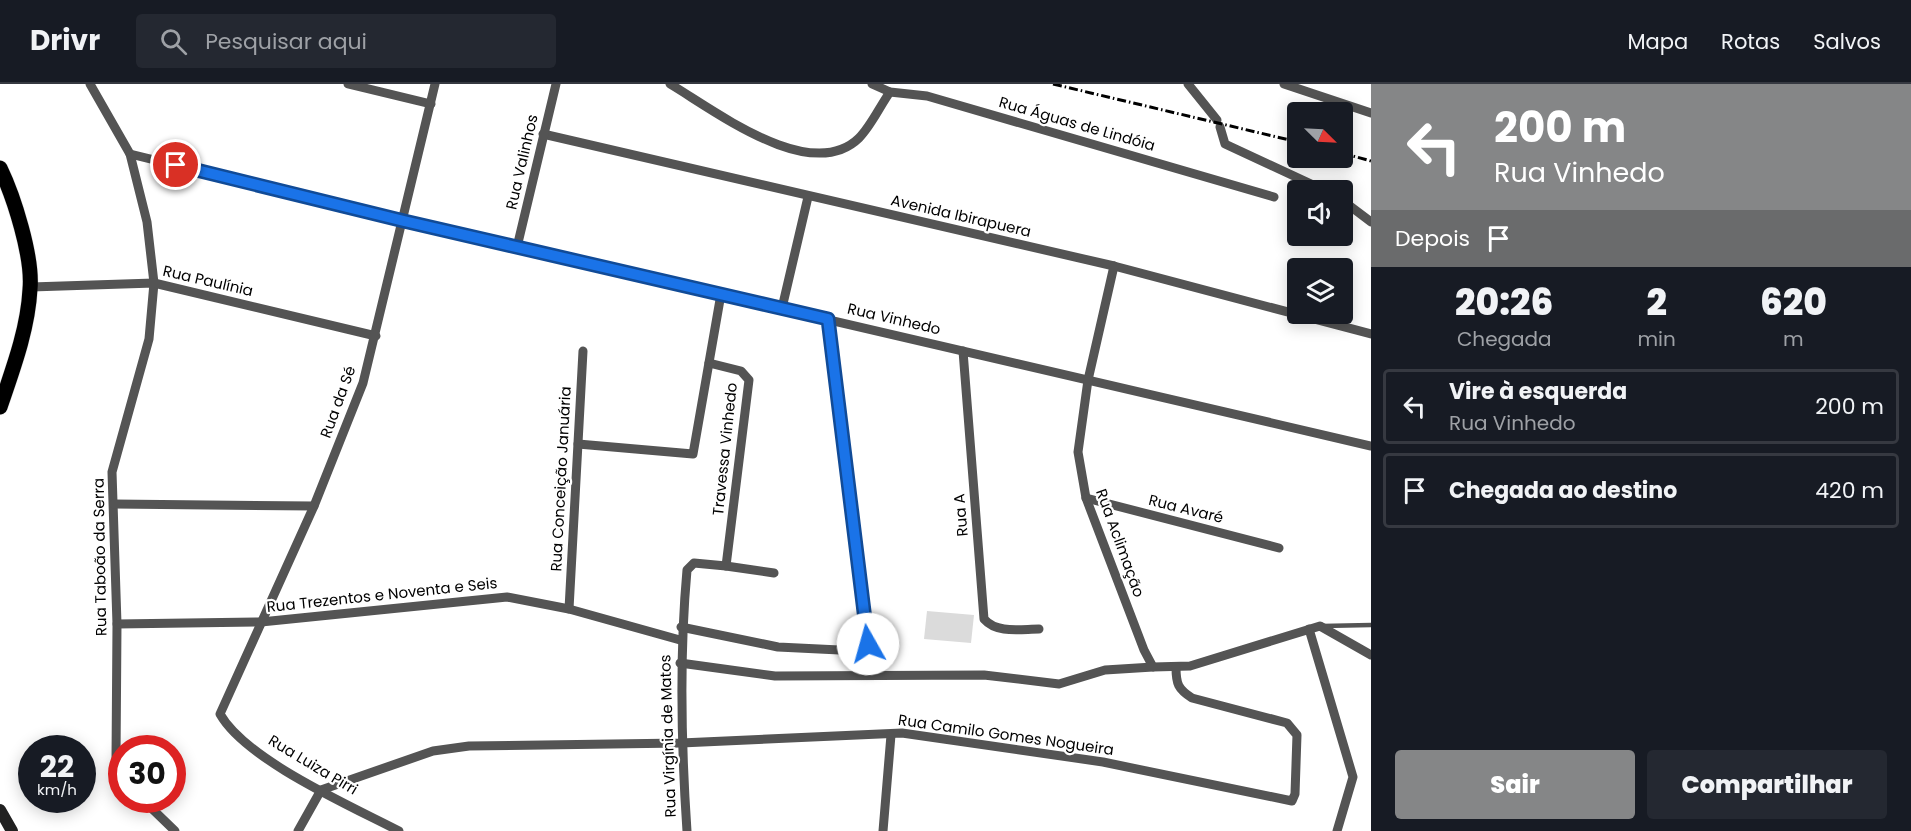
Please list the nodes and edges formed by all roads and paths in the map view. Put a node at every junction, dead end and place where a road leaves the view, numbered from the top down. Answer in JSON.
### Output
{"nodes":[{"id":1,"x":90,"y":84,"type":"edge"},
{"id":2,"x":348,"y":84,"type":"edge"},
{"id":3,"x":435,"y":84,"type":"edge"},
{"id":4,"x":556,"y":84,"type":"edge"},
{"id":5,"x":670,"y":84,"type":"edge"},
{"id":6,"x":872,"y":84,"type":"edge"},
{"id":7,"x":1188,"y":84,"type":"edge"},
{"id":8,"x":1284,"y":84,"type":"edge"},
{"id":9,"x":890,"y":92,"type":"junction"},
{"id":10,"x":431,"y":104,"type":"junction"},
{"id":11,"x":1371,"y":113,"type":"edge"},
{"id":12,"x":543,"y":134,"type":"junction"},
{"id":13,"x":130,"y":154,"type":"junction"},
{"id":14,"x":0,"y":168,"type":"edge"},
{"id":15,"x":1302,"y":180,"type":"edge"},
{"id":16,"x":808,"y":197,"type":"junction"},
{"id":17,"x":1274,"y":197,"type":"dead end"},
{"id":18,"x":1353,"y":208,"type":"edge"},
{"id":19,"x":404,"y":221,"type":"junction"},
{"id":20,"x":1371,"y":222,"type":"edge"},
{"id":21,"x":517,"y":247,"type":"junction"},
{"id":22,"x":1114,"y":266,"type":"junction"},
{"id":23,"x":154,"y":283,"type":"junction"},
{"id":24,"x":31,"y":287,"type":"junction"},
{"id":25,"x":722,"y":294,"type":"junction"},
{"id":26,"x":782,"y":308,"type":"junction"},
{"id":27,"x":828,"y":319,"type":"junction"},
{"id":28,"x":1371,"y":334,"type":"edge"},
{"id":29,"x":376,"y":336,"type":"junction"},
{"id":30,"x":583,"y":351,"type":"dead end"},
{"id":31,"x":963,"y":351,"type":"junction"},
{"id":32,"x":709,"y":363,"type":"junction"},
{"id":33,"x":1088,"y":380,"type":"junction"},
{"id":34,"x":0,"y":407,"type":"edge"},
{"id":35,"x":578,"y":444,"type":"junction"},
{"id":36,"x":1371,"y":446,"type":"edge"},
{"id":37,"x":1086,"y":498,"type":"junction"},
{"id":38,"x":114,"y":504,"type":"junction"},
{"id":39,"x":314,"y":506,"type":"junction"},
{"id":40,"x":1279,"y":548,"type":"dead end"},
{"id":41,"x":726,"y":566,"type":"junction"},
{"id":42,"x":774,"y":573,"type":"dead end"},
{"id":43,"x":569,"y":609,"type":"junction"},
{"id":44,"x":261,"y":622,"type":"junction"},
{"id":45,"x":117,"y":624,"type":"junction"},
{"id":46,"x":1371,"y":625,"type":"edge"},
{"id":47,"x":1320,"y":626,"type":"junction"},
{"id":48,"x":681,"y":627,"type":"junction"},
{"id":49,"x":1039,"y":629,"type":"dead end"},
{"id":50,"x":1309,"y":629,"type":"junction"},
{"id":51,"x":680,"y":640,"type":"junction"},
{"id":52,"x":1370,"y":654,"type":"edge"},
{"id":53,"x":680,"y":663,"type":"junction"},
{"id":54,"x":1176,"y":666,"type":"junction"},
{"id":55,"x":1153,"y":668,"type":"junction"},
{"id":56,"x":220,"y":714,"type":"joint"},
{"id":57,"x":116,"y":735,"type":"edge"},
{"id":58,"x":891,"y":735,"type":"junction"},
{"id":59,"x":681,"y":743,"type":"junction"},
{"id":60,"x":321,"y":790,"type":"junction"},
{"id":61,"x":0,"y":810,"type":"edge"},
{"id":62,"x":156,"y":813,"type":"edge"},
{"id":63,"x":12,"y":831,"type":"edge"},
{"id":64,"x":175,"y":831,"type":"edge"},
{"id":65,"x":298,"y":831,"type":"edge"},
{"id":66,"x":399,"y":831,"type":"edge"},
{"id":67,"x":687,"y":831,"type":"edge"},
{"id":68,"x":883,"y":831,"type":"edge"},
{"id":69,"x":1337,"y":831,"type":"edge"}],
"edges":[{"from":1,"to":13,"type":"street","name":"Rua Taboão da Serra"},
{"from":2,"to":10,"type":"street"},
{"from":3,"to":10,"type":"street","name":"Rua da Sé"},
{"from":4,"to":12,"type":"street","name":"Rua Valinhos"},
{"from":5,"to":9,"type":"street"},
{"from":6,"to":9,"type":"street","name":"Rua Águas de Lindóia"},
{"from":7,"to":15,"type":"street"},
{"from":8,"to":11,"type":"street"},
{"from":9,"to":17,"type":"street","name":"Rua Águas de Lindóia"},
{"from":10,"to":19,"type":"street","name":"Rua da Sé"},
{"from":12,"to":16,"type":"street","name":"Avenida Ibirapuera"},
{"from":12,"to":21,"type":"street","name":"Rua Valinhos"},
{"from":13,"to":19,"type":"street","name":"Rua Vinhedo"},
{"from":13,"to":23,"type":"street","name":"Rua Taboão da Serra"},
{"from":14,"to":24,"type":"main road"},
{"from":16,"to":22,"type":"street","name":"Avenida Ibirapuera"},
{"from":16,"to":26,"type":"street"},
{"from":18,"to":20,"type":"street"},
{"from":19,"to":21,"type":"street","name":"Rua Vinhedo"},
{"from":19,"to":29,"type":"street","name":"Rua da Sé"},
{"from":21,"to":25,"type":"street","name":"Rua Vinhedo"},
{"from":22,"to":28,"type":"street","name":"Avenida Ibirapuera"},
{"from":22,"to":33,"type":"street","name":"Rua Aclimação"},
{"from":23,"to":24,"type":"street","name":"Rua Paulínia"},
{"from":23,"to":29,"type":"street","name":"Rua Paulínia"},
{"from":23,"to":38,"type":"street","name":"Rua Taboão da Serra"},
{"from":24,"to":34,"type":"main road"},
{"from":25,"to":26,"type":"street","name":"Rua Vinhedo"},
{"from":25,"to":32,"type":"street"},
{"from":26,"to":27,"type":"street","name":"Rua Vinhedo"},
{"from":27,"to":31,"type":"street","name":"Rua Vinhedo"},
{"from":27,"to":48,"type":"street"},
{"from":29,"to":39,"type":"street","name":"Rua da Sé"},
{"from":30,"to":35,"type":"street","name":"Rua Conceição Januária"},
{"from":31,"to":33,"type":"street","name":"Rua Vinhedo"},
{"from":31,"to":49,"type":"street","name":"Rua A"},
{"from":32,"to":35,"type":"street"},
{"from":32,"to":41,"type":"street","name":"Travessa Vinhedo"},
{"from":33,"to":36,"type":"street","name":"Rua Vinhedo"},
{"from":33,"to":37,"type":"street","name":"Rua Aclimação"},
{"from":35,"to":43,"type":"street","name":"Rua Conceição Januária"},
{"from":37,"to":40,"type":"street","name":"Rua Avaré"},
{"from":37,"to":55,"type":"street","name":"Rua Aclimação"},
{"from":38,"to":39,"type":"street"},
{"from":38,"to":45,"type":"street","name":"Rua Taboão da Serra"},
{"from":39,"to":44,"type":"street","name":"Rua da Sé"},
{"from":41,"to":42,"type":"street"},
{"from":41,"to":48,"type":"street"},
{"from":43,"to":44,"type":"street","name":"Rua Trezentos e Noventa e Seis"},
{"from":43,"to":51,"type":"street","name":"Rua Trezentos e Noventa e Seis"},
{"from":44,"to":45,"type":"street","name":"Rua Trezentos e Noventa e Seis"},
{"from":44,"to":56,"type":"street","name":"Rua da Sé"},
{"from":45,"to":57,"type":"street","name":"Rua Taboão da Serra"},
{"from":46,"to":47,"type":"lane"},
{"from":47,"to":50,"type":"street"},
{"from":47,"to":52,"type":"street"},
{"from":48,"to":51,"type":"street"},
{"from":50,"to":54,"type":"street"},
{"from":50,"to":69,"type":"street"},
{"from":51,"to":53,"type":"street","name":"Rua Virgínia de Matos"},
{"from":53,"to":55,"type":"street"},
{"from":53,"to":59,"type":"street","name":"Rua Virgínia de Matos"},
{"from":54,"to":55,"type":"street"},
{"from":54,"to":58,"type":"street","name":"Rua Camilo Gomes Nogueira"},
{"from":56,"to":60,"type":"street","name":"Rua Luiza Pirri"},
{"from":58,"to":59,"type":"street","name":"Rua Camilo Gomes Nogueira"},
{"from":58,"to":68,"type":"street"},
{"from":59,"to":60,"type":"street","name":"Rua Camilo Gomes Nogueira"},
{"from":59,"to":67,"type":"street","name":"Rua Virgínia de Matos"},
{"from":60,"to":65,"type":"street"},
{"from":60,"to":66,"type":"street","name":"Rua Luiza Pirri"},
{"from":61,"to":63,"type":"street"},
{"from":62,"to":64,"type":"street"}]}
